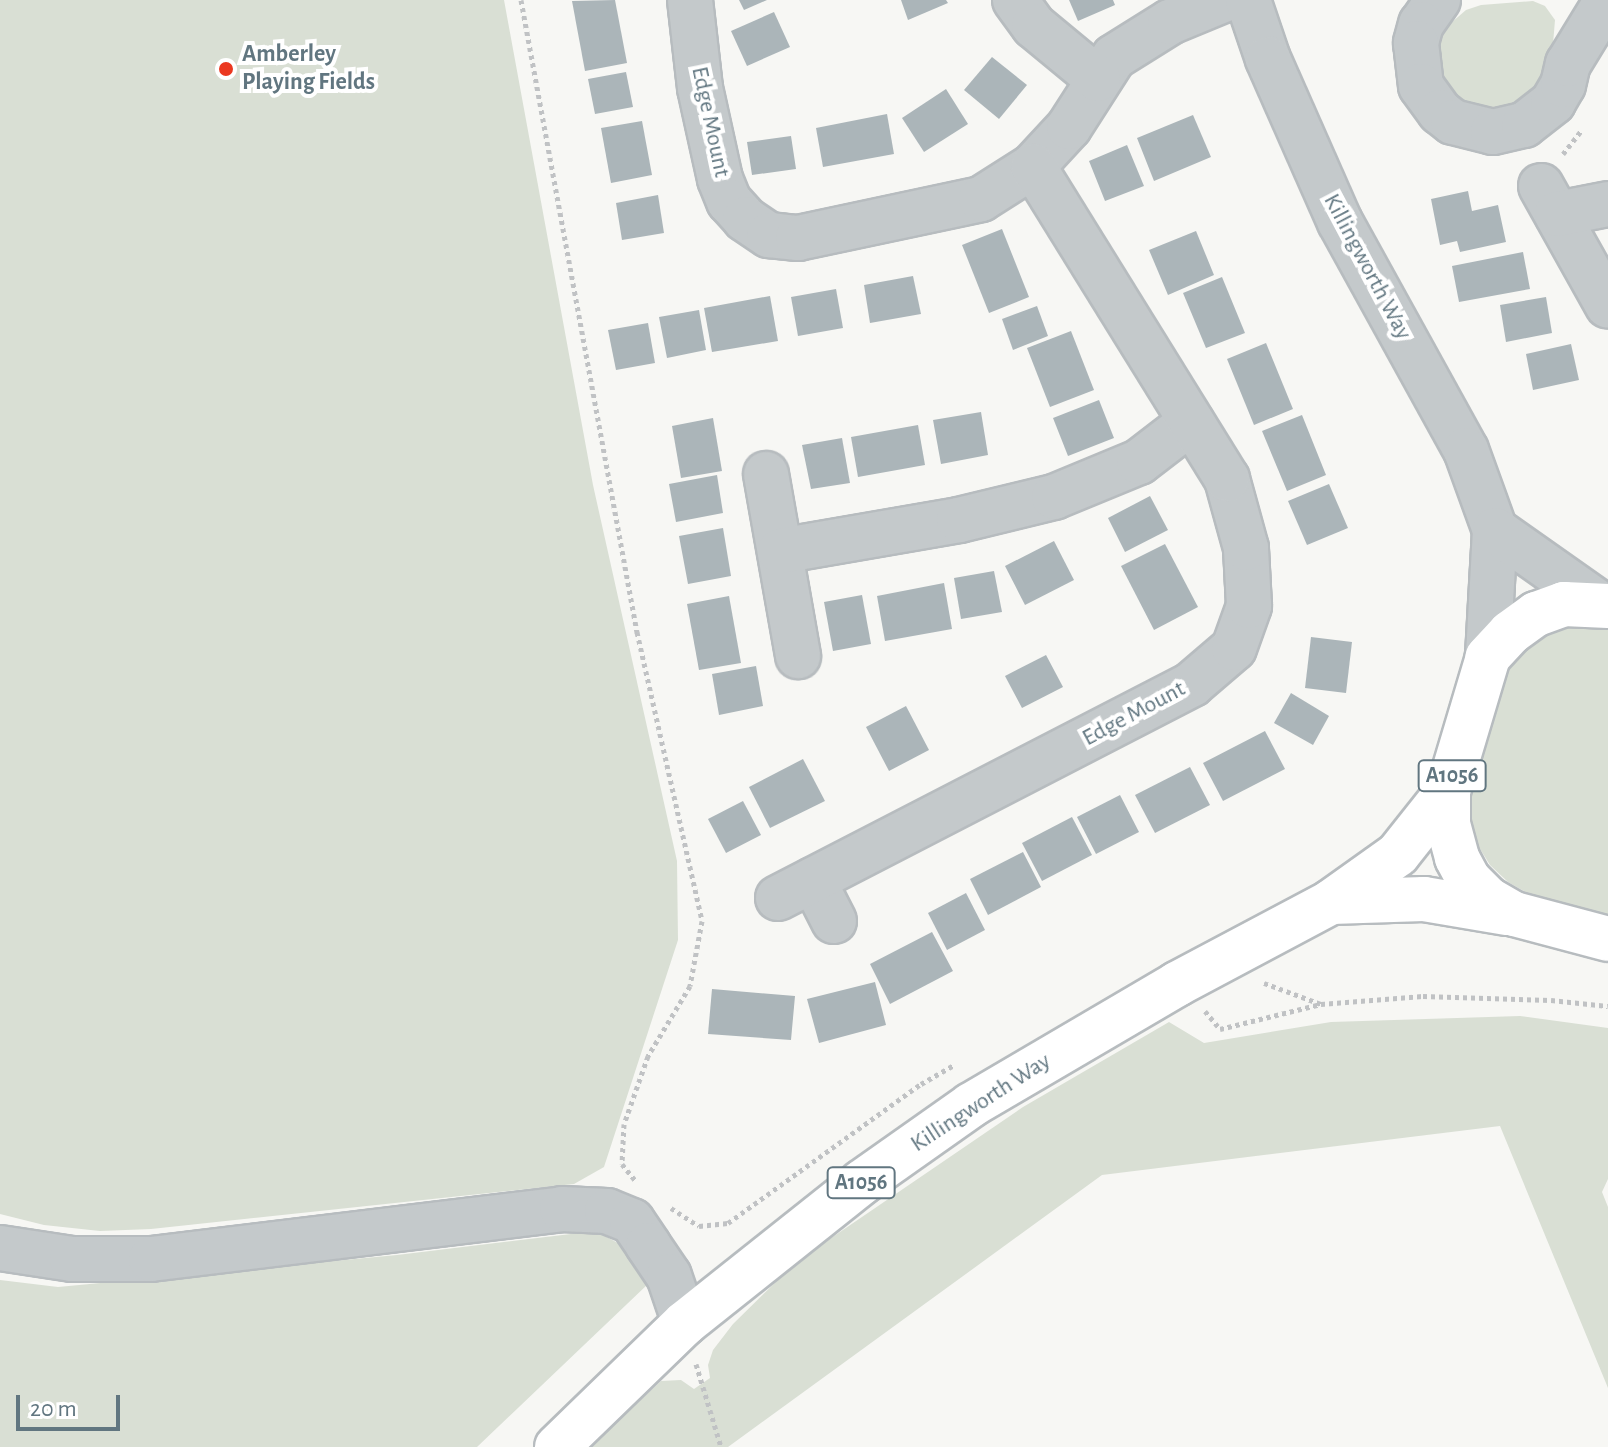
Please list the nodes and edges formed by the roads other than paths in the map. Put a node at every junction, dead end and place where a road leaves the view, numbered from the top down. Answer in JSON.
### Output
{"nodes":[{"id":1,"x":690,"y":0,"type":"edge"},
{"id":2,"x":1015,"y":0,"type":"edge"},
{"id":3,"x":1223,"y":0,"type":"edge"},
{"id":4,"x":1248,"y":0,"type":"edge"},
{"id":5,"x":1438,"y":0,"type":"edge"},
{"id":6,"x":1607,"y":0,"type":"edge"},
{"id":7,"x":1098,"y":79,"type":"junction"},
{"id":8,"x":1033,"y":166,"type":"junction"},
{"id":9,"x":1608,"y":204,"type":"edge"},
{"id":10,"x":1608,"y":306,"type":"edge"},
{"id":11,"x":1191,"y":422,"type":"junction"},
{"id":12,"x":766,"y":474,"type":"dead end"},
{"id":13,"x":1495,"y":530,"type":"junction"},
{"id":14,"x":780,"y":551,"type":"junction"},
{"id":15,"x":1604,"y":605,"type":"edge"},
{"id":16,"x":798,"y":656,"type":"dead end"},
{"id":17,"x":1488,"y":657,"type":"junction"},
{"id":18,"x":1448,"y":791,"type":"junction"},
{"id":19,"x":1331,"y":902,"type":"junction"},
{"id":20,"x":1514,"y":914,"type":"junction"},
{"id":21,"x":834,"y":921,"type":"dead end"},
{"id":22,"x":1608,"y":939,"type":"edge"},
{"id":23,"x":0,"y":1248,"type":"edge"},
{"id":24,"x":685,"y":1323,"type":"junction"},
{"id":25,"x":557,"y":1447,"type":"edge"}],
"edges":[{"from":1,"to":8,"type":"street","name":"Edge Mount"},
{"from":2,"to":7,"type":"street"},
{"from":3,"to":7,"type":"street","name":"Edge Mount"},
{"from":4,"to":13,"type":"street","name":"Killingworth Way"},
{"from":5,"to":6,"type":"street"},
{"from":7,"to":8,"type":"street","name":"Edge Mount"},
{"from":8,"to":11,"type":"street","name":"Edge Mount"},
{"from":9,"to":10,"type":"street"},
{"from":11,"to":14,"type":"street"},
{"from":11,"to":21,"type":"street","name":"Edge Mount"},
{"from":12,"to":14,"type":"street"},
{"from":13,"to":15,"type":"street","name":"Killingworth Way"},
{"from":13,"to":17,"type":"street","name":"Killingworth Way"},
{"from":14,"to":16,"type":"street"},
{"from":15,"to":17,"type":"main road","name":"Killingworth Way","number":"A1056"},
{"from":17,"to":18,"type":"main road","name":"Killingworth Way","number":"A1056"},
{"from":18,"to":19,"type":"main road","name":"Killingworth Way","number":"A1056"},
{"from":18,"to":20,"type":"main road","name":"Killingworth Way","number":"A1056"},
{"from":19,"to":20,"type":"main road","name":"Killingworth Way","number":"A1056"},
{"from":19,"to":24,"type":"main road","name":"Killingworth Way","number":"A1056"},
{"from":20,"to":22,"type":"main road","name":"Killingworth Way","number":"A1056"},
{"from":23,"to":24,"type":"street"},
{"from":24,"to":25,"type":"main road","name":"Killingworth Way","number":"A1056"}]}
